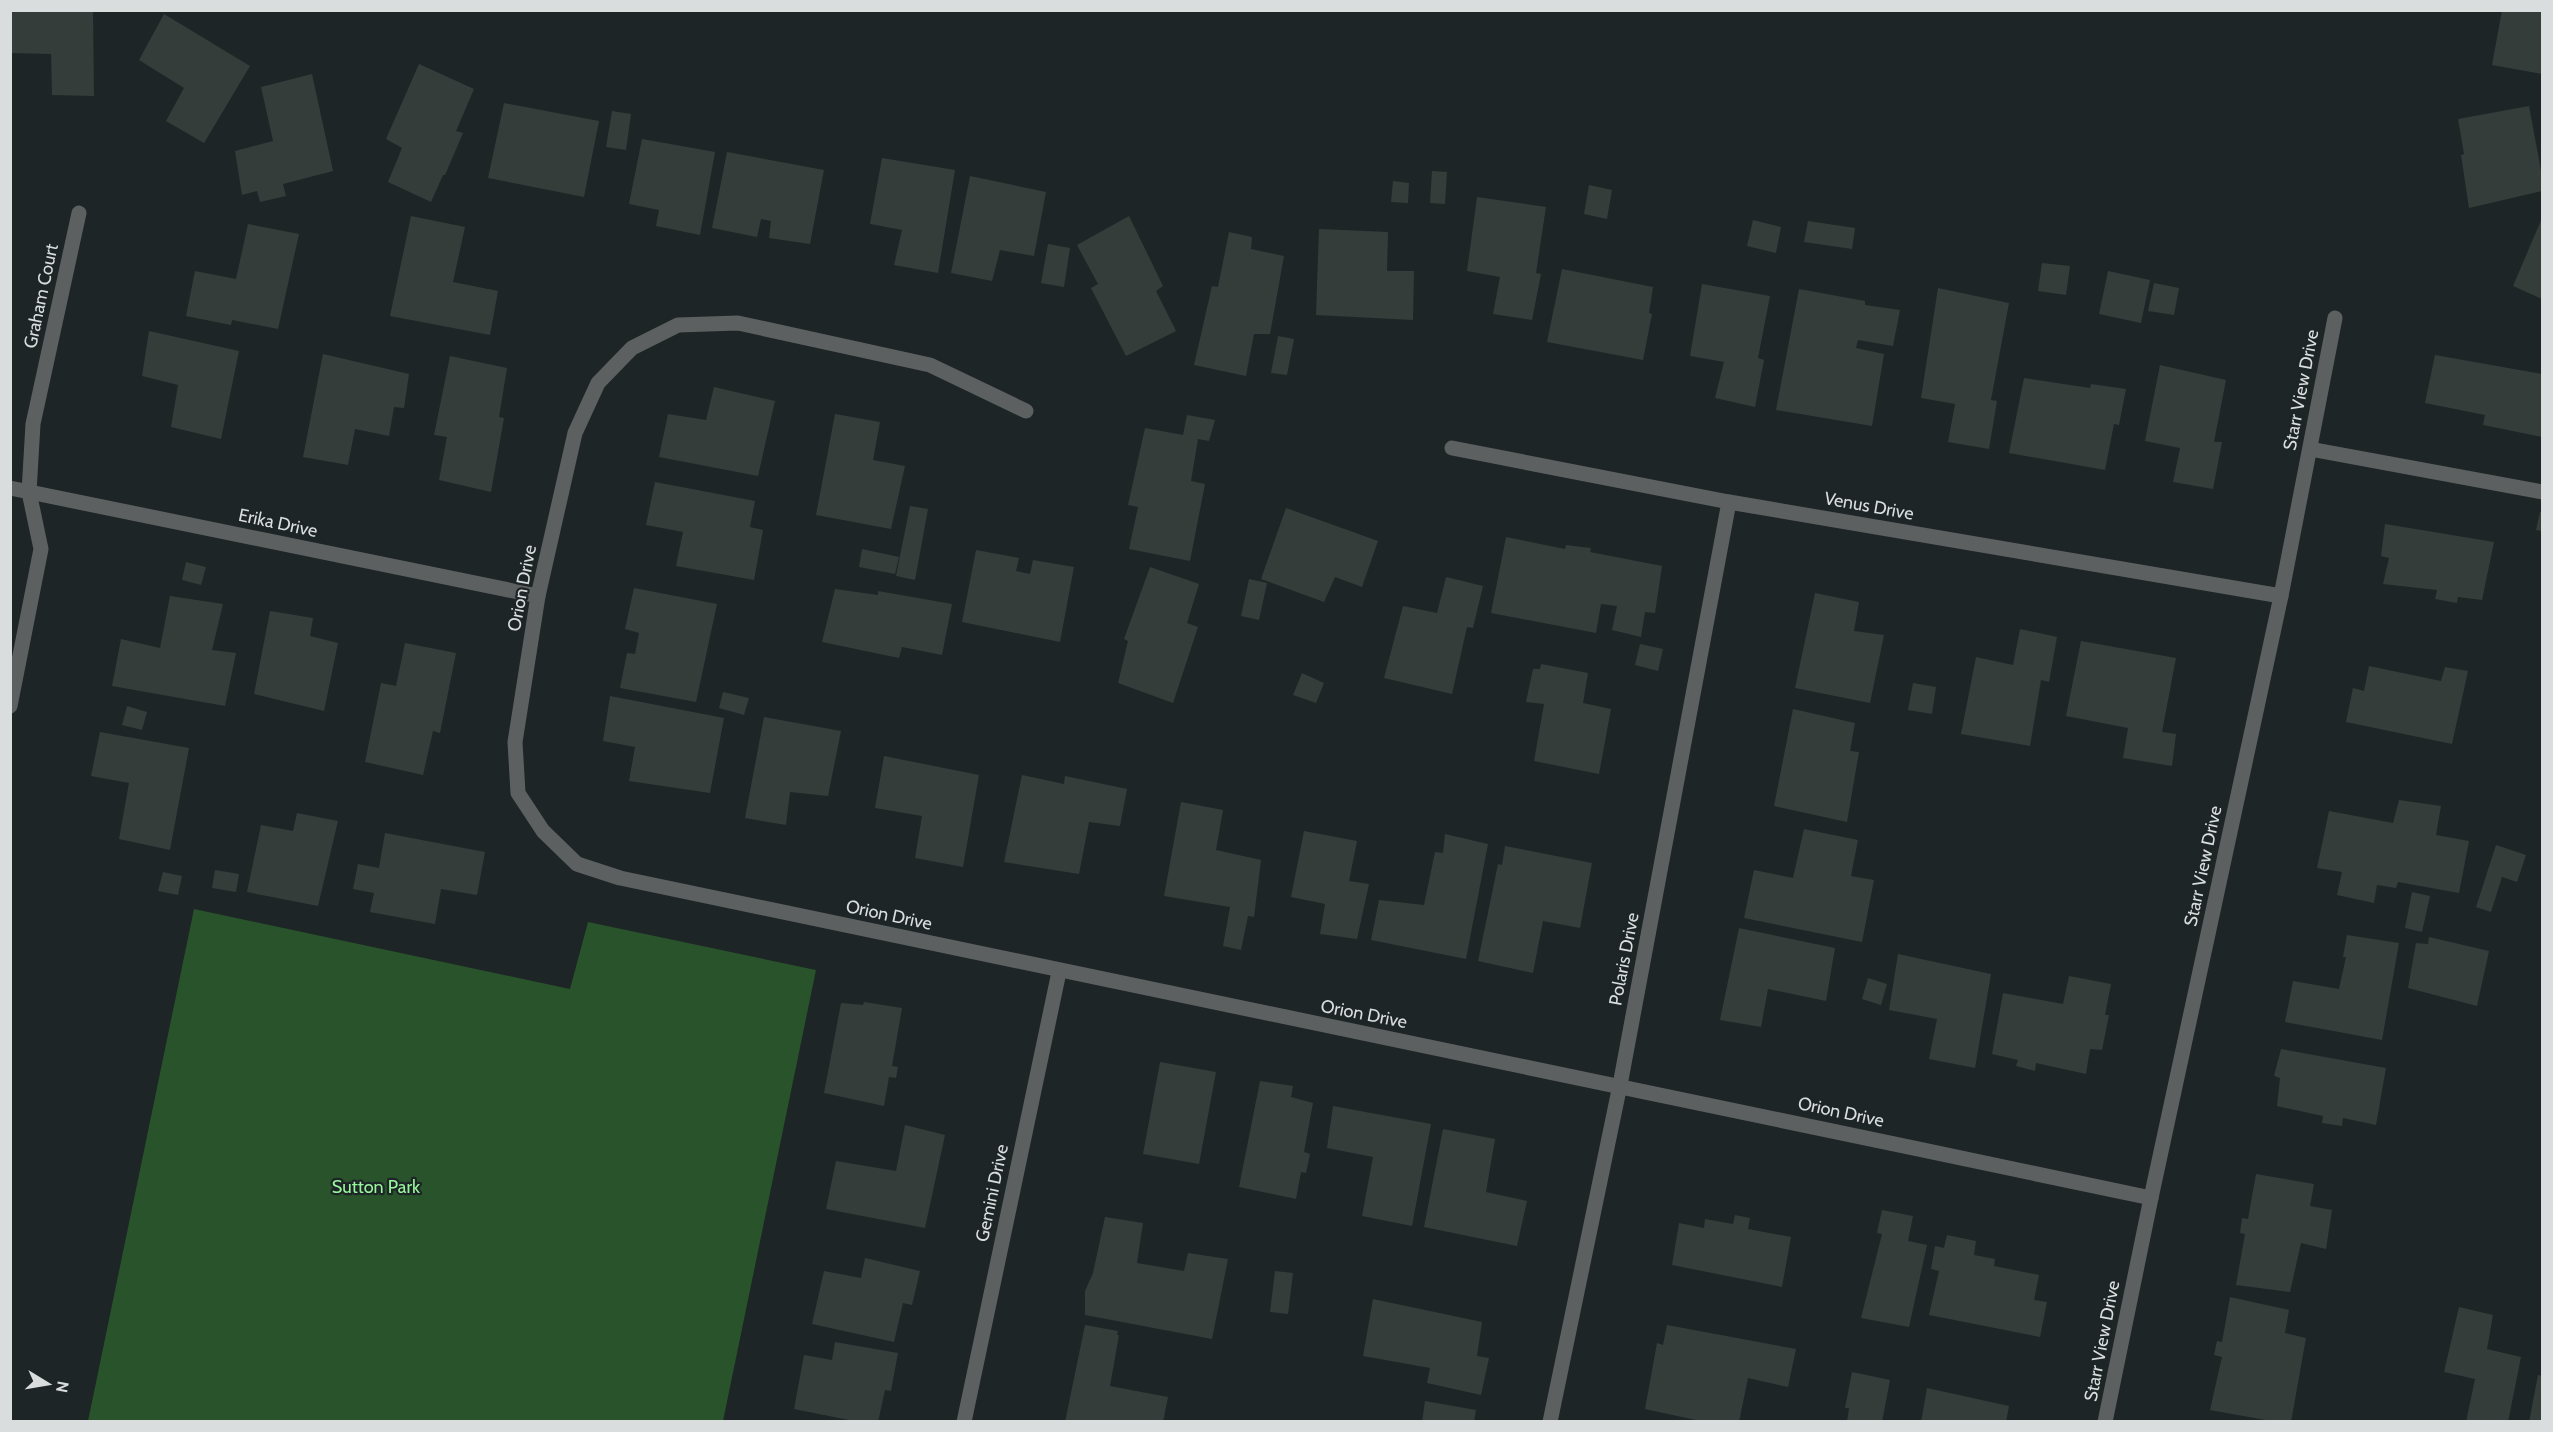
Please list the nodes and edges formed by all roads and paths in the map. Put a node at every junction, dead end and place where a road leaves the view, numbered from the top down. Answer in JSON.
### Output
{"nodes":[{"id":1,"x":79,"y":213,"type":"dead end"},
{"id":2,"x":2335,"y":318,"type":"dead end"},
{"id":3,"x":1026,"y":411,"type":"dead end"},
{"id":4,"x":1452,"y":448,"type":"dead end"},
{"id":5,"x":2310,"y":449,"type":"junction"},
{"id":6,"x":10,"y":488,"type":"edge"},
{"id":7,"x":29,"y":492,"type":"junction"},
{"id":8,"x":2542,"y":492,"type":"edge"},
{"id":9,"x":1729,"y":502,"type":"junction"},
{"id":10,"x":538,"y":596,"type":"junction"},
{"id":11,"x":2281,"y":596,"type":"junction"},
{"id":12,"x":10,"y":706,"type":"edge"},
{"id":13,"x":1059,"y":972,"type":"junction"},
{"id":14,"x":1620,"y":1085,"type":"junction"},
{"id":15,"x":2151,"y":1198,"type":"junction"},
{"id":16,"x":964,"y":1422,"type":"edge"},
{"id":17,"x":1550,"y":1422,"type":"edge"},
{"id":18,"x":2105,"y":1422,"type":"edge"}],
"edges":[{"from":1,"to":7,"type":"street","name":"Graham Court"},
{"from":2,"to":5,"type":"street","name":"Starr View Drive"},
{"from":3,"to":10,"type":"street","name":"Orion Drive"},
{"from":4,"to":9,"type":"street","name":"Venus Drive"},
{"from":5,"to":8,"type":"street"},
{"from":5,"to":11,"type":"street","name":"Starr View Drive"},
{"from":6,"to":7,"type":"street","name":"Erika Drive"},
{"from":7,"to":10,"type":"street","name":"Erika Drive"},
{"from":7,"to":12,"type":"street","name":"Graham Court"},
{"from":9,"to":11,"type":"street","name":"Venus Drive"},
{"from":9,"to":14,"type":"street","name":"Polaris Drive"},
{"from":10,"to":13,"type":"street","name":"Orion Drive"},
{"from":11,"to":15,"type":"street","name":"Starr View Drive"},
{"from":13,"to":14,"type":"street","name":"Orion Drive"},
{"from":13,"to":16,"type":"street","name":"Gemini Drive"},
{"from":14,"to":15,"type":"street","name":"Orion Drive"},
{"from":14,"to":17,"type":"street","name":"Polaris Drive"},
{"from":15,"to":18,"type":"street","name":"Starr View Drive"}]}
